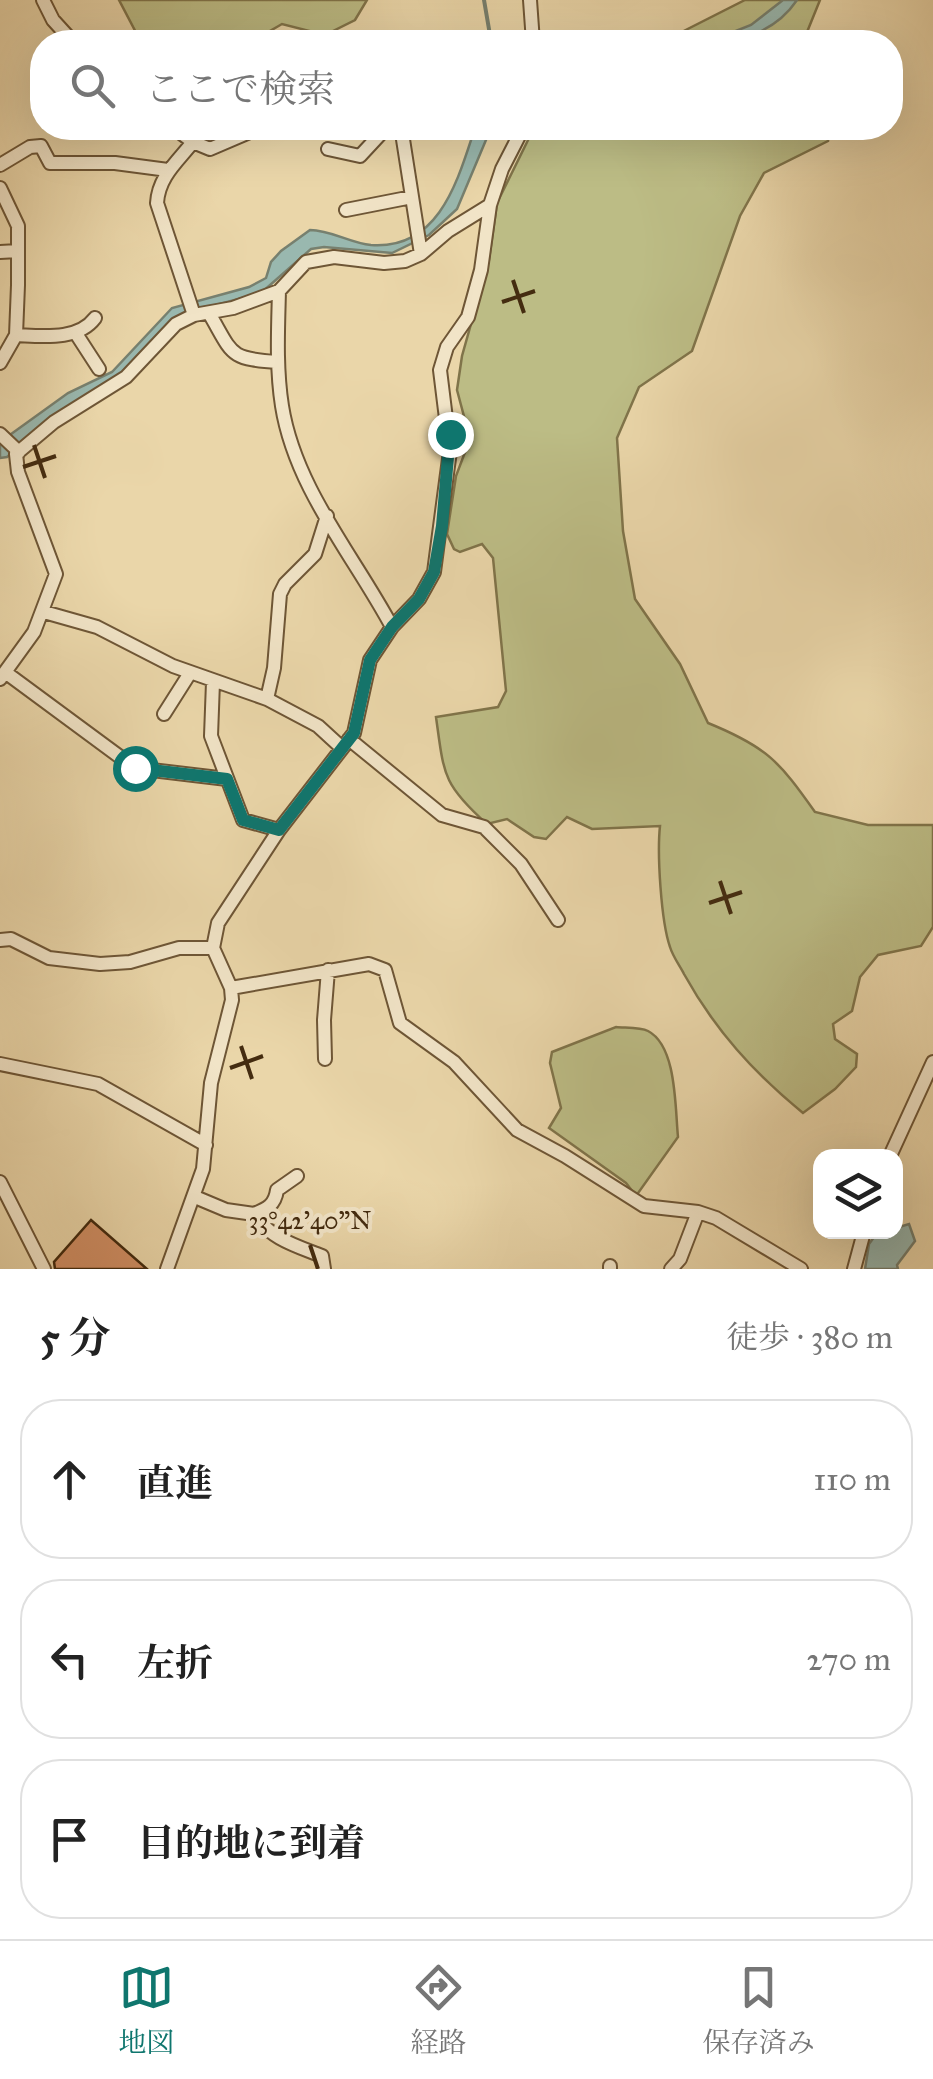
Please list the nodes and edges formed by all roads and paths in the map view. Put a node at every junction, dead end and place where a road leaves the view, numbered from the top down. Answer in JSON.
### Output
{"nodes":[{"id":1,"x":42,"y":0,"type":"edge"},
{"id":2,"x":530,"y":0,"type":"edge"},
{"id":3,"x":62,"y":30,"type":"edge"},
{"id":4,"x":532,"y":30,"type":"edge"},
{"id":5,"x":190,"y":140,"type":"edge"},
{"id":6,"x":231,"y":140,"type":"edge"},
{"id":7,"x":380,"y":140,"type":"edge"},
{"id":8,"x":403,"y":140,"type":"edge"},
{"id":9,"x":516,"y":140,"type":"edge"},
{"id":10,"x":193,"y":142,"type":"junction"},
{"id":11,"x":328,"y":149,"type":"dead end"},
{"id":12,"x":0,"y":165,"type":"edge"},
{"id":13,"x":168,"y":170,"type":"junction"},
{"id":14,"x":0,"y":188,"type":"edge"},
{"id":15,"x":412,"y":197,"type":"junction"},
{"id":16,"x":490,"y":205,"type":"junction"},
{"id":17,"x":346,"y":210,"type":"dead end"},
{"id":18,"x":18,"y":251,"type":"junction"},
{"id":19,"x":0,"y":252,"type":"edge"},
{"id":20,"x":421,"y":254,"type":"junction"},
{"id":21,"x":279,"y":290,"type":"junction"},
{"id":22,"x":191,"y":308,"type":"junction"},
{"id":23,"x":209,"y":313,"type":"junction"},
{"id":24,"x":96,"y":318,"type":"dead end"},
{"id":25,"x":75,"y":332,"type":"junction"},
{"id":26,"x":16,"y":335,"type":"junction"},
{"id":27,"x":278,"y":362,"type":"junction"},
{"id":28,"x":0,"y":363,"type":"edge"},
{"id":29,"x":99,"y":369,"type":"dead end"},
{"id":30,"x":0,"y":434,"type":"edge"},
{"id":31,"x":19,"y":452,"type":"junction"},
{"id":32,"x":326,"y":516,"type":"junction"},
{"id":33,"x":44,"y":612,"type":"junction"},
{"id":34,"x":392,"y":627,"type":"junction"},
{"id":35,"x":3,"y":670,"type":"edge"},
{"id":36,"x":190,"y":673,"type":"junction"},
{"id":37,"x":213,"y":682,"type":"junction"},
{"id":38,"x":267,"y":699,"type":"junction"},
{"id":39,"x":164,"y":714,"type":"dead end"},
{"id":40,"x":346,"y":743,"type":"junction"},
{"id":41,"x":227,"y":779,"type":"junction"},
{"id":42,"x":279,"y":830,"type":"junction"},
{"id":43,"x":558,"y":920,"type":"dead end"},
{"id":44,"x":0,"y":940,"type":"edge"},
{"id":45,"x":213,"y":948,"type":"junction"},
{"id":46,"x":328,"y":970,"type":"junction"},
{"id":47,"x":231,"y":988,"type":"junction"},
{"id":48,"x":325,"y":1059,"type":"dead end"},
{"id":49,"x":933,"y":1062,"type":"edge"},
{"id":50,"x":0,"y":1064,"type":"edge"},
{"id":51,"x":206,"y":1145,"type":"junction"},
{"id":52,"x":893,"y":1149,"type":"edge"},
{"id":53,"x":297,"y":1176,"type":"dead end"},
{"id":54,"x":0,"y":1182,"type":"edge"},
{"id":55,"x":195,"y":1197,"type":"junction"},
{"id":56,"x":698,"y":1212,"type":"junction"},
{"id":57,"x":254,"y":1214,"type":"junction"},
{"id":58,"x":862,"y":1239,"type":"edge"},
{"id":59,"x":44,"y":1269,"type":"edge"},
{"id":60,"x":167,"y":1269,"type":"edge"},
{"id":61,"x":324,"y":1269,"type":"edge"},
{"id":62,"x":671,"y":1269,"type":"edge"},
{"id":63,"x":801,"y":1269,"type":"edge"},
{"id":64,"x":854,"y":1269,"type":"edge"}],
"edges":[{"from":1,"to":3,"type":"street"},
{"from":2,"to":4,"type":"street"},
{"from":5,"to":10,"type":"street"},
{"from":6,"to":10,"type":"street"},
{"from":7,"to":11,"type":"street"},
{"from":8,"to":15,"type":"street"},
{"from":9,"to":16,"type":"street"},
{"from":10,"to":13,"type":"street"},
{"from":12,"to":13,"type":"street"},
{"from":13,"to":22,"type":"street"},
{"from":14,"to":18,"type":"street"},
{"from":15,"to":17,"type":"street"},
{"from":15,"to":20,"type":"street"},
{"from":16,"to":20,"type":"street"},
{"from":16,"to":34,"type":"street"},
{"from":18,"to":19,"type":"street"},
{"from":18,"to":26,"type":"street"},
{"from":20,"to":21,"type":"street"},
{"from":21,"to":23,"type":"street"},
{"from":21,"to":27,"type":"street"},
{"from":22,"to":23,"type":"street"},
{"from":22,"to":31,"type":"street"},
{"from":23,"to":27,"type":"street"},
{"from":24,"to":25,"type":"street"},
{"from":25,"to":26,"type":"street"},
{"from":25,"to":29,"type":"street"},
{"from":26,"to":28,"type":"street"},
{"from":27,"to":32,"type":"street"},
{"from":30,"to":31,"type":"street"},
{"from":31,"to":33,"type":"street"},
{"from":32,"to":34,"type":"street"},
{"from":32,"to":38,"type":"street"},
{"from":33,"to":35,"type":"street"},
{"from":33,"to":36,"type":"street"},
{"from":34,"to":40,"type":"street"},
{"from":35,"to":41,"type":"street"},
{"from":36,"to":37,"type":"street"},
{"from":36,"to":39,"type":"street"},
{"from":37,"to":38,"type":"street"},
{"from":37,"to":41,"type":"street"},
{"from":38,"to":40,"type":"street"},
{"from":40,"to":42,"type":"street"},
{"from":40,"to":43,"type":"street"},
{"from":41,"to":42,"type":"street"},
{"from":42,"to":45,"type":"street"},
{"from":44,"to":45,"type":"street"},
{"from":45,"to":47,"type":"street"},
{"from":46,"to":47,"type":"street"},
{"from":46,"to":48,"type":"street"},
{"from":46,"to":56,"type":"street"},
{"from":47,"to":51,"type":"street"},
{"from":49,"to":52,"type":"street"},
{"from":50,"to":51,"type":"street"},
{"from":51,"to":55,"type":"street"},
{"from":53,"to":57,"type":"street"},
{"from":54,"to":59,"type":"street"},
{"from":55,"to":57,"type":"street"},
{"from":55,"to":60,"type":"street"},
{"from":56,"to":62,"type":"street"},
{"from":56,"to":63,"type":"street"},
{"from":57,"to":61,"type":"street"},
{"from":58,"to":64,"type":"street"}]}
